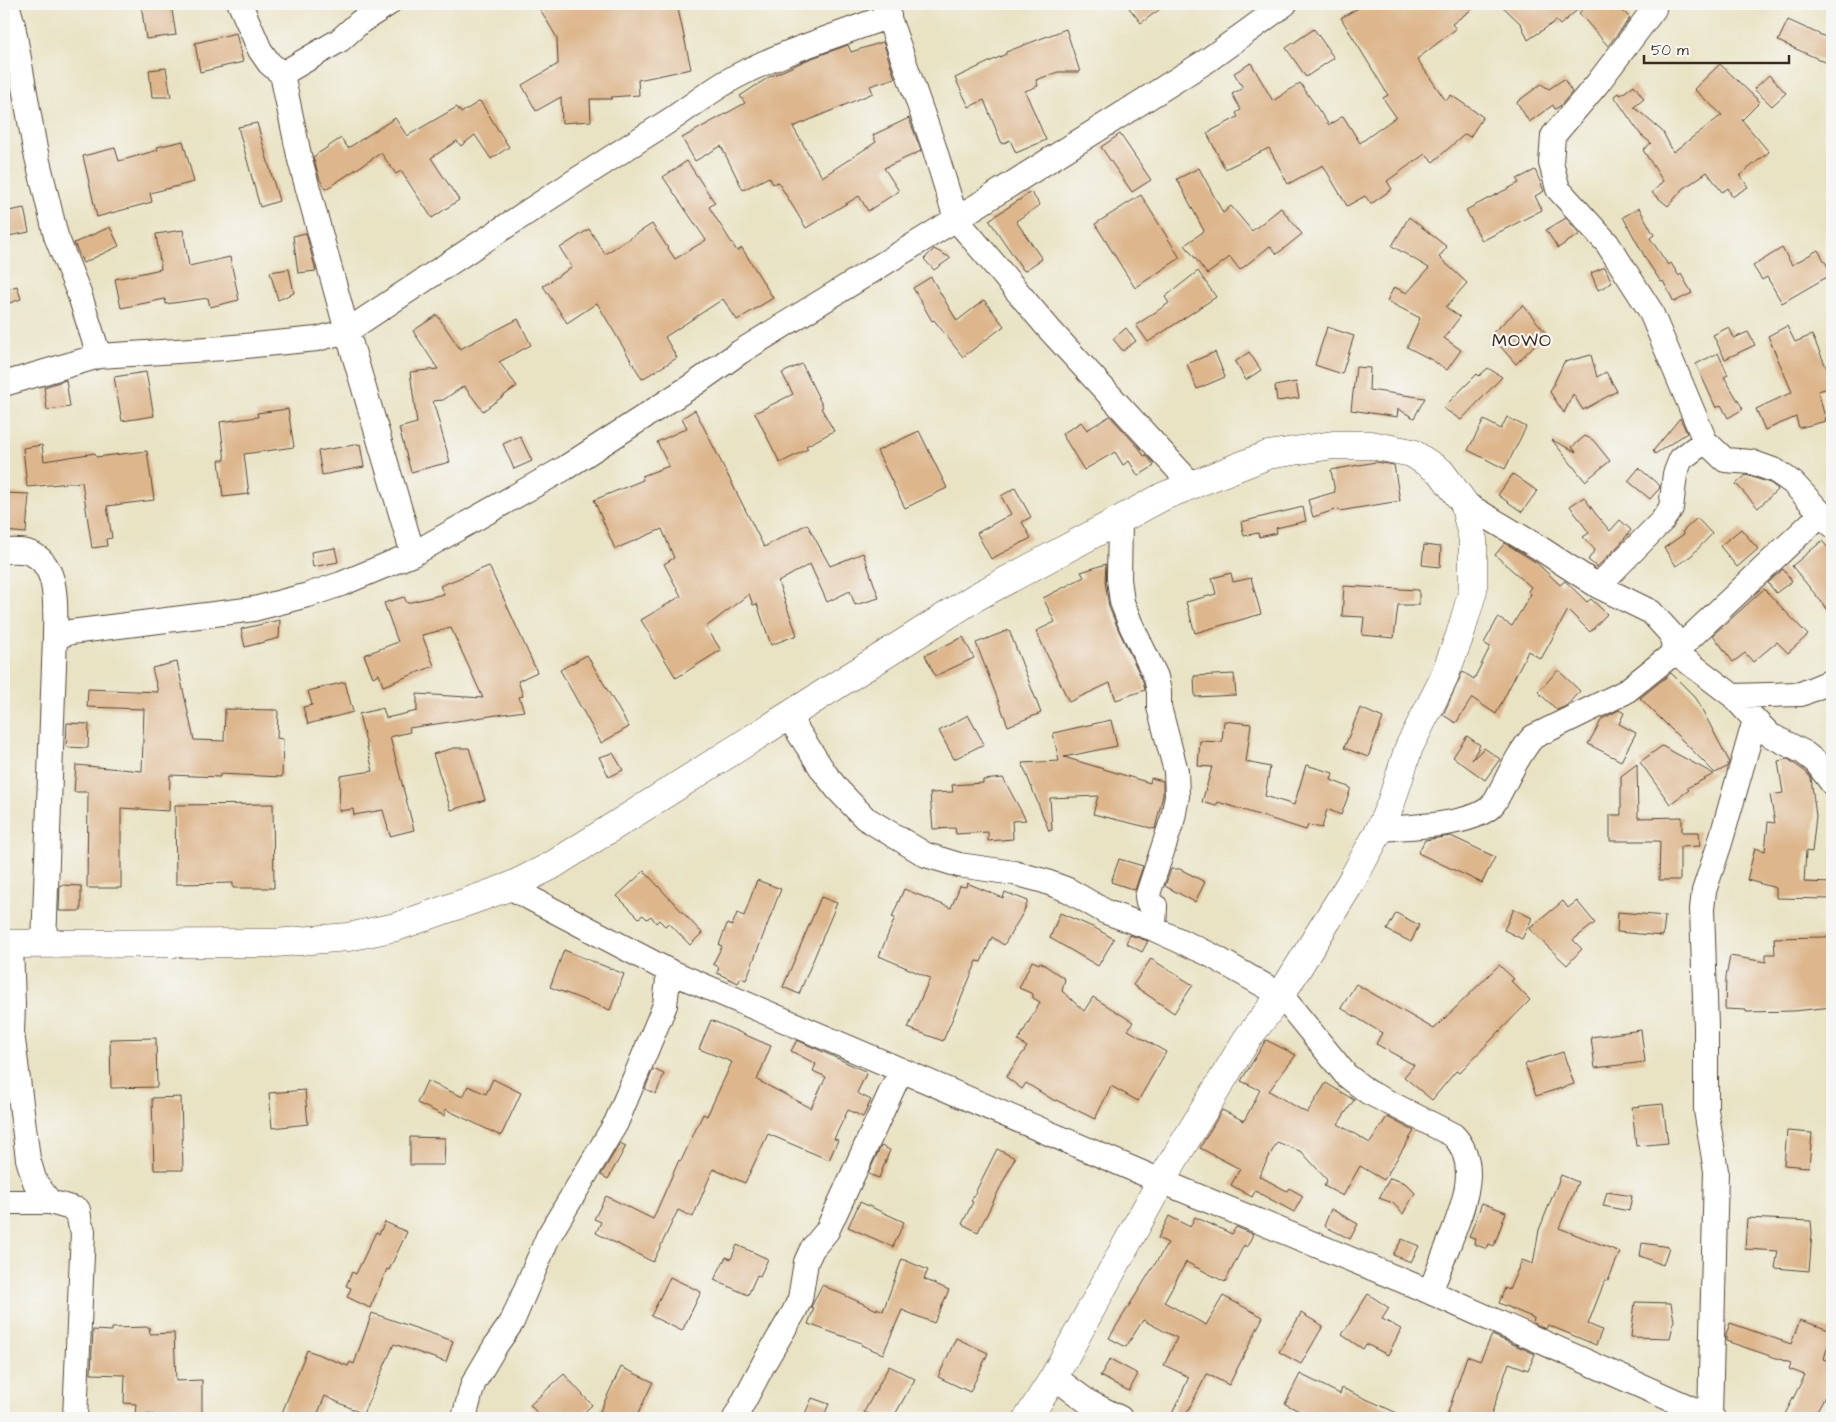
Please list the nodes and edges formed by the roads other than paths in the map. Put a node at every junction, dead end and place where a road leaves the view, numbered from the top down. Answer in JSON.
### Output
{"nodes":[{"id":1,"x":7,"y":4,"type":"edge"},
{"id":2,"x":240,"y":4,"type":"edge"},
{"id":3,"x":388,"y":4,"type":"edge"},
{"id":4,"x":1285,"y":4,"type":"edge"},
{"id":5,"x":1654,"y":9,"type":"dead end"},
{"id":6,"x":886,"y":10,"type":"edge"},
{"id":7,"x":282,"y":74,"type":"junction"},
{"id":8,"x":956,"y":219,"type":"junction"},
{"id":9,"x":347,"y":331,"type":"junction"},
{"id":10,"x":99,"y":356,"type":"junction"},
{"id":11,"x":4,"y":384,"type":"edge"},
{"id":12,"x":1705,"y":441,"type":"junction"},
{"id":13,"x":1192,"y":485,"type":"junction"},
{"id":14,"x":1464,"y":503,"type":"junction"},
{"id":15,"x":1120,"y":519,"type":"junction"},
{"id":16,"x":1826,"y":520,"type":"edge"},
{"id":17,"x":4,"y":551,"type":"edge"},
{"id":18,"x":413,"y":554,"type":"junction"},
{"id":19,"x":1598,"y":586,"type":"junction"},
{"id":20,"x":55,"y":637,"type":"junction"},
{"id":21,"x":1675,"y":652,"type":"junction"},
{"id":22,"x":1832,"y":681,"type":"edge"},
{"id":23,"x":1733,"y":696,"type":"junction"},
{"id":24,"x":788,"y":716,"type":"junction"},
{"id":25,"x":1755,"y":720,"type":"junction"},
{"id":26,"x":1832,"y":782,"type":"edge"},
{"id":27,"x":1380,"y":829,"type":"junction"},
{"id":28,"x":509,"y":887,"type":"junction"},
{"id":29,"x":1154,"y":929,"type":"junction"},
{"id":30,"x":44,"y":944,"type":"junction"},
{"id":31,"x":8,"y":945,"type":"edge"},
{"id":32,"x":669,"y":971,"type":"junction"},
{"id":33,"x":1281,"y":995,"type":"junction"},
{"id":34,"x":901,"y":1070,"type":"junction"},
{"id":35,"x":1161,"y":1181,"type":"junction"},
{"id":36,"x":4,"y":1202,"type":"edge"},
{"id":37,"x":50,"y":1202,"type":"junction"},
{"id":38,"x":1430,"y":1292,"type":"junction"},
{"id":39,"x":1054,"y":1378,"type":"junction"},
{"id":40,"x":75,"y":1418,"type":"edge"},
{"id":41,"x":464,"y":1418,"type":"edge"},
{"id":42,"x":735,"y":1418,"type":"edge"},
{"id":43,"x":1028,"y":1418,"type":"edge"},
{"id":44,"x":1120,"y":1418,"type":"edge"},
{"id":45,"x":1711,"y":1418,"type":"edge"}],
"edges":[{"from":1,"to":10,"type":"street"},
{"from":2,"to":7,"type":"street"},
{"from":3,"to":7,"type":"street"},
{"from":4,"to":8,"type":"street"},
{"from":5,"to":12,"type":"street"},
{"from":6,"to":8,"type":"street"},
{"from":6,"to":9,"type":"street"},
{"from":7,"to":9,"type":"street"},
{"from":8,"to":13,"type":"street"},
{"from":8,"to":18,"type":"street"},
{"from":9,"to":10,"type":"street"},
{"from":9,"to":18,"type":"street"},
{"from":10,"to":11,"type":"street"},
{"from":12,"to":16,"type":"street"},
{"from":12,"to":19,"type":"street"},
{"from":13,"to":14,"type":"street"},
{"from":13,"to":15,"type":"street"},
{"from":14,"to":19,"type":"street"},
{"from":14,"to":27,"type":"street"},
{"from":15,"to":24,"type":"street"},
{"from":15,"to":29,"type":"street"},
{"from":16,"to":21,"type":"street"},
{"from":17,"to":20,"type":"street"},
{"from":18,"to":20,"type":"street"},
{"from":19,"to":21,"type":"street"},
{"from":20,"to":30,"type":"street"},
{"from":21,"to":23,"type":"street"},
{"from":21,"to":27,"type":"street"},
{"from":22,"to":23,"type":"street"},
{"from":23,"to":25,"type":"street"},
{"from":24,"to":28,"type":"street"},
{"from":24,"to":29,"type":"street"},
{"from":25,"to":26,"type":"street"},
{"from":25,"to":45,"type":"street"},
{"from":27,"to":33,"type":"street"},
{"from":28,"to":30,"type":"street"},
{"from":28,"to":32,"type":"street"},
{"from":29,"to":33,"type":"street"},
{"from":30,"to":31,"type":"street"},
{"from":31,"to":37,"type":"street"},
{"from":32,"to":34,"type":"street"},
{"from":32,"to":41,"type":"street"},
{"from":33,"to":35,"type":"street"},
{"from":33,"to":38,"type":"street"},
{"from":34,"to":35,"type":"street"},
{"from":34,"to":42,"type":"street"},
{"from":35,"to":38,"type":"street"},
{"from":35,"to":39,"type":"street"},
{"from":36,"to":37,"type":"street"},
{"from":37,"to":40,"type":"street"},
{"from":38,"to":45,"type":"street"},
{"from":39,"to":43,"type":"street"},
{"from":39,"to":44,"type":"street"}]}
